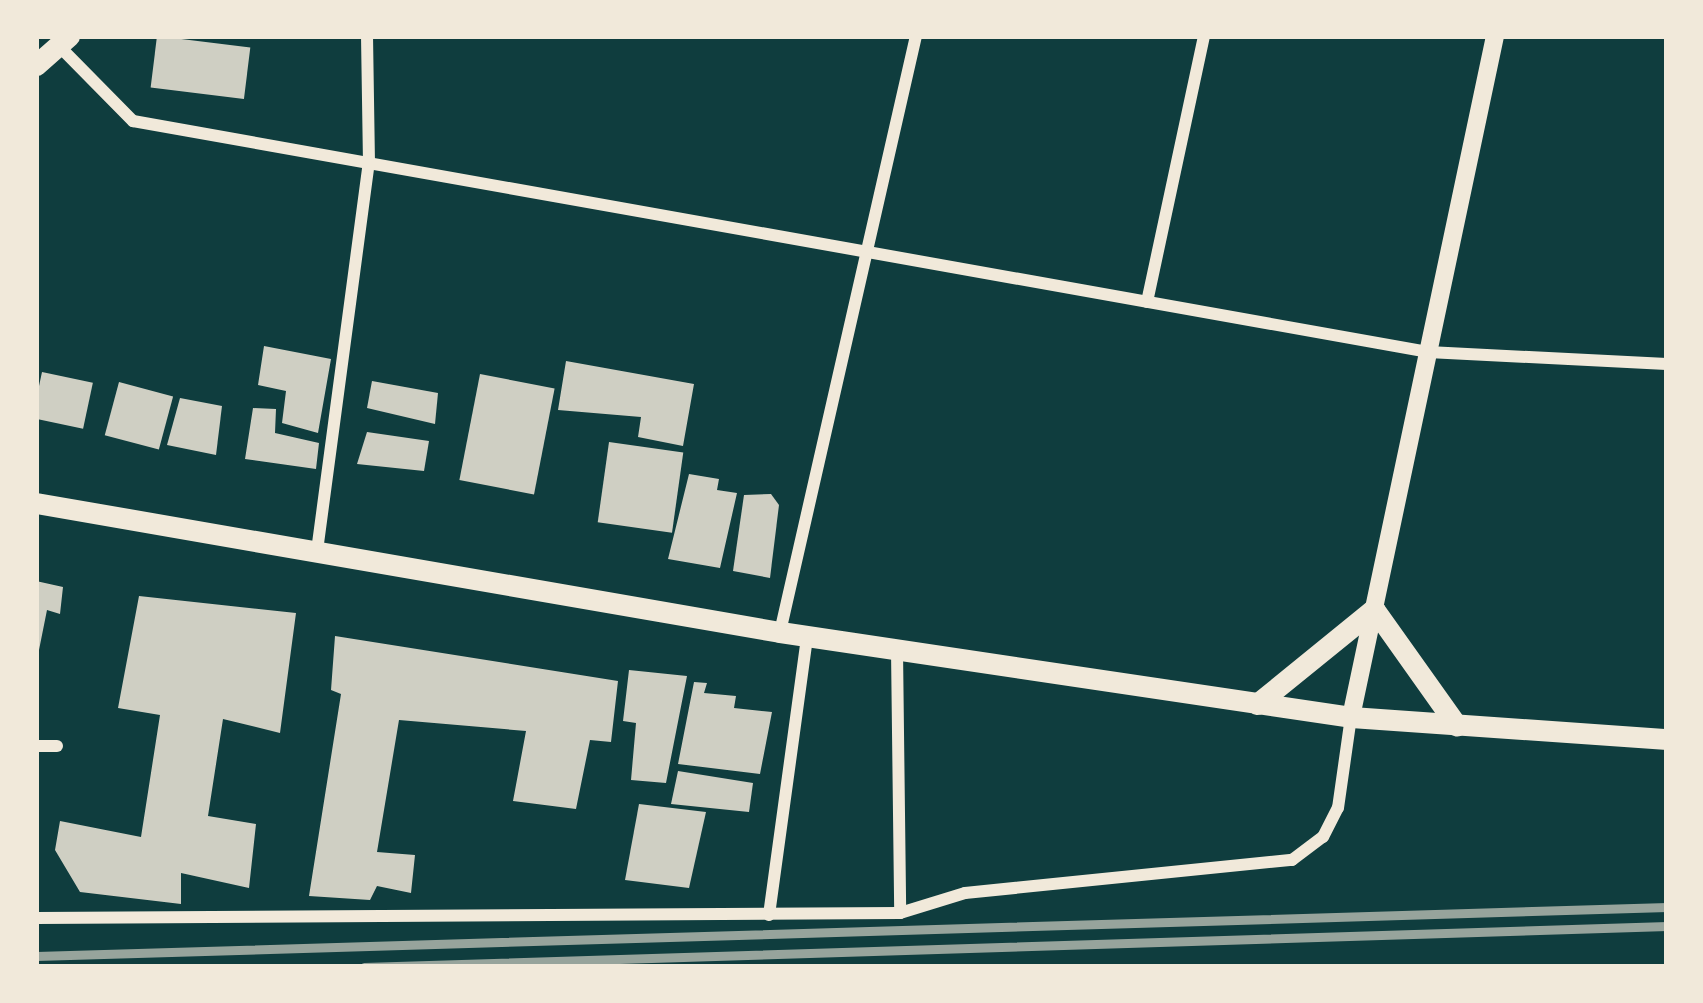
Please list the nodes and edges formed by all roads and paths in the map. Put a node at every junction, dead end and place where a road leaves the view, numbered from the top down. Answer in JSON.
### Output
{"nodes":[{"id":1,"x":367,"y":36,"type":"edge"},
{"id":2,"x":916,"y":36,"type":"edge"},
{"id":3,"x":1204,"y":36,"type":"edge"},
{"id":4,"x":1496,"y":36,"type":"edge"},
{"id":5,"x":63,"y":40,"type":"edge"},
{"id":6,"x":36,"y":64,"type":"edge"},
{"id":7,"x":369,"y":163,"type":"junction"},
{"id":8,"x":867,"y":252,"type":"junction"},
{"id":9,"x":1148,"y":302,"type":"junction"},
{"id":10,"x":1428,"y":352,"type":"junction"},
{"id":11,"x":1666,"y":359,"type":"edge"},
{"id":12,"x":36,"y":503,"type":"edge"},
{"id":13,"x":316,"y":551,"type":"junction"},
{"id":14,"x":1374,"y":609,"type":"junction"},
{"id":15,"x":780,"y":632,"type":"junction"},
{"id":16,"x":807,"y":636,"type":"junction"},
{"id":17,"x":897,"y":650,"type":"junction"},
{"id":18,"x":1257,"y":704,"type":"junction"},
{"id":19,"x":1351,"y":717,"type":"junction"},
{"id":20,"x":1457,"y":727,"type":"junction"},
{"id":21,"x":1667,"y":740,"type":"edge"},
{"id":22,"x":36,"y":746,"type":"edge"},
{"id":23,"x":57,"y":746,"type":"dead end"},
{"id":24,"x":900,"y":913,"type":"junction"},
{"id":25,"x":769,"y":915,"type":"junction"},
{"id":26,"x":36,"y":918,"type":"edge"}],
"edges":[{"from":1,"to":7,"type":"street"},
{"from":2,"to":8,"type":"street"},
{"from":3,"to":9,"type":"street"},
{"from":4,"to":10,"type":"street"},
{"from":5,"to":6,"type":"main road"},
{"from":5,"to":7,"type":"street"},
{"from":7,"to":8,"type":"street"},
{"from":7,"to":13,"type":"street"},
{"from":8,"to":9,"type":"street"},
{"from":8,"to":15,"type":"street"},
{"from":9,"to":10,"type":"street"},
{"from":10,"to":11,"type":"street"},
{"from":10,"to":14,"type":"street"},
{"from":12,"to":13,"type":"main road"},
{"from":13,"to":15,"type":"main road"},
{"from":14,"to":18,"type":"main road"},
{"from":14,"to":19,"type":"street"},
{"from":14,"to":20,"type":"main road"},
{"from":15,"to":16,"type":"main road"},
{"from":16,"to":17,"type":"main road"},
{"from":16,"to":25,"type":"street"},
{"from":17,"to":18,"type":"main road"},
{"from":17,"to":24,"type":"street"},
{"from":18,"to":19,"type":"main road"},
{"from":19,"to":20,"type":"main road"},
{"from":19,"to":24,"type":"street"},
{"from":20,"to":21,"type":"main road"},
{"from":22,"to":23,"type":"street"},
{"from":24,"to":25,"type":"street"},
{"from":25,"to":26,"type":"street"}]}
